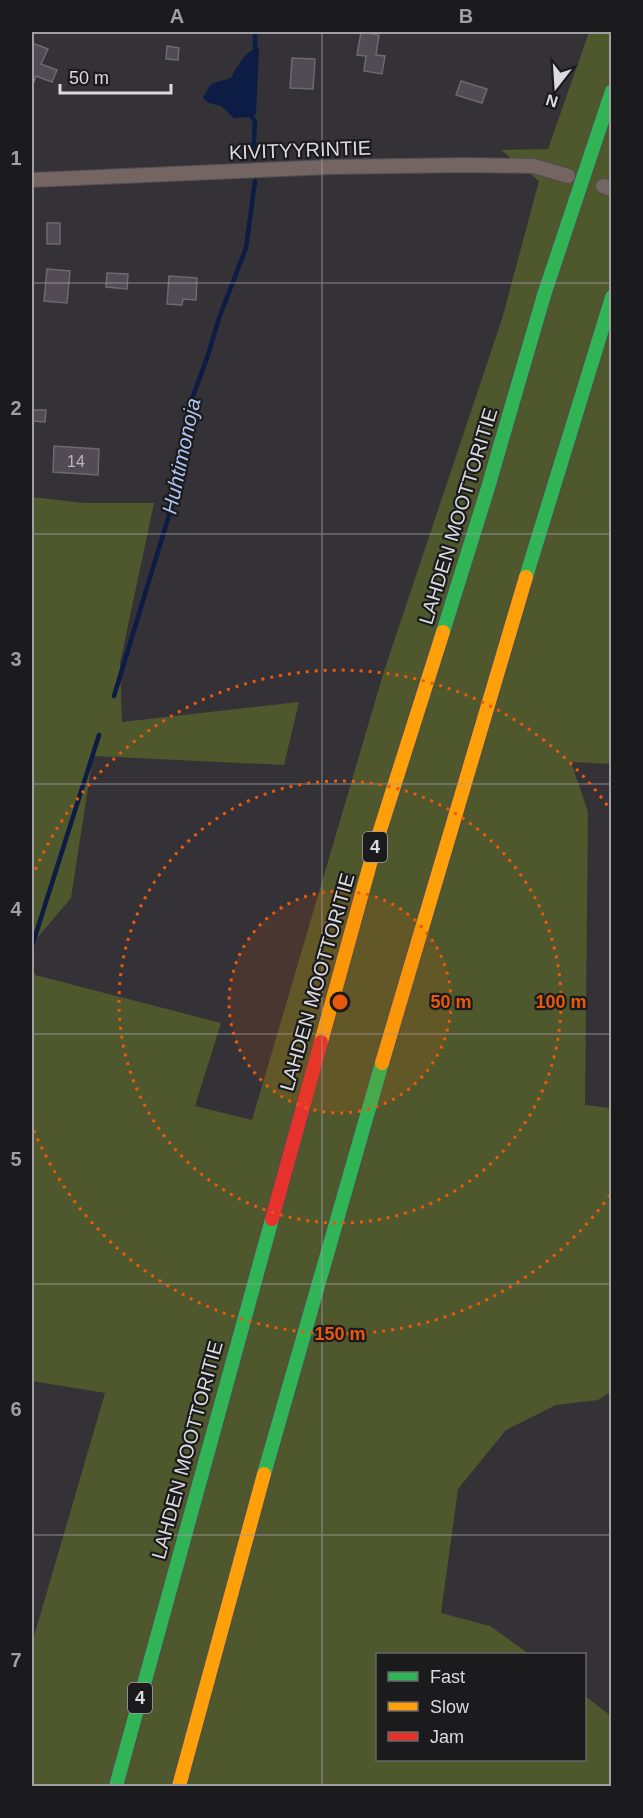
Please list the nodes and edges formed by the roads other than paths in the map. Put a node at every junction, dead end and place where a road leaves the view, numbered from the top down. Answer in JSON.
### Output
{"nodes":[{"id":1,"x":612,"y":91,"type":"edge"},
{"id":2,"x":568,"y":176,"type":"dead end"},
{"id":3,"x":32,"y":180,"type":"edge"},
{"id":4,"x":612,"y":297,"type":"edge"},
{"id":5,"x":116,"y":1786,"type":"edge"},
{"id":6,"x":179,"y":1786,"type":"edge"}],
"edges":[{"from":1,"to":5,"type":"highway","name":"LAHDEN MOOTTORITIE","number":"4"},
{"from":2,"to":3,"type":"street","name":"KIVITYYRINTIE"},
{"from":4,"to":6,"type":"highway"}]}
